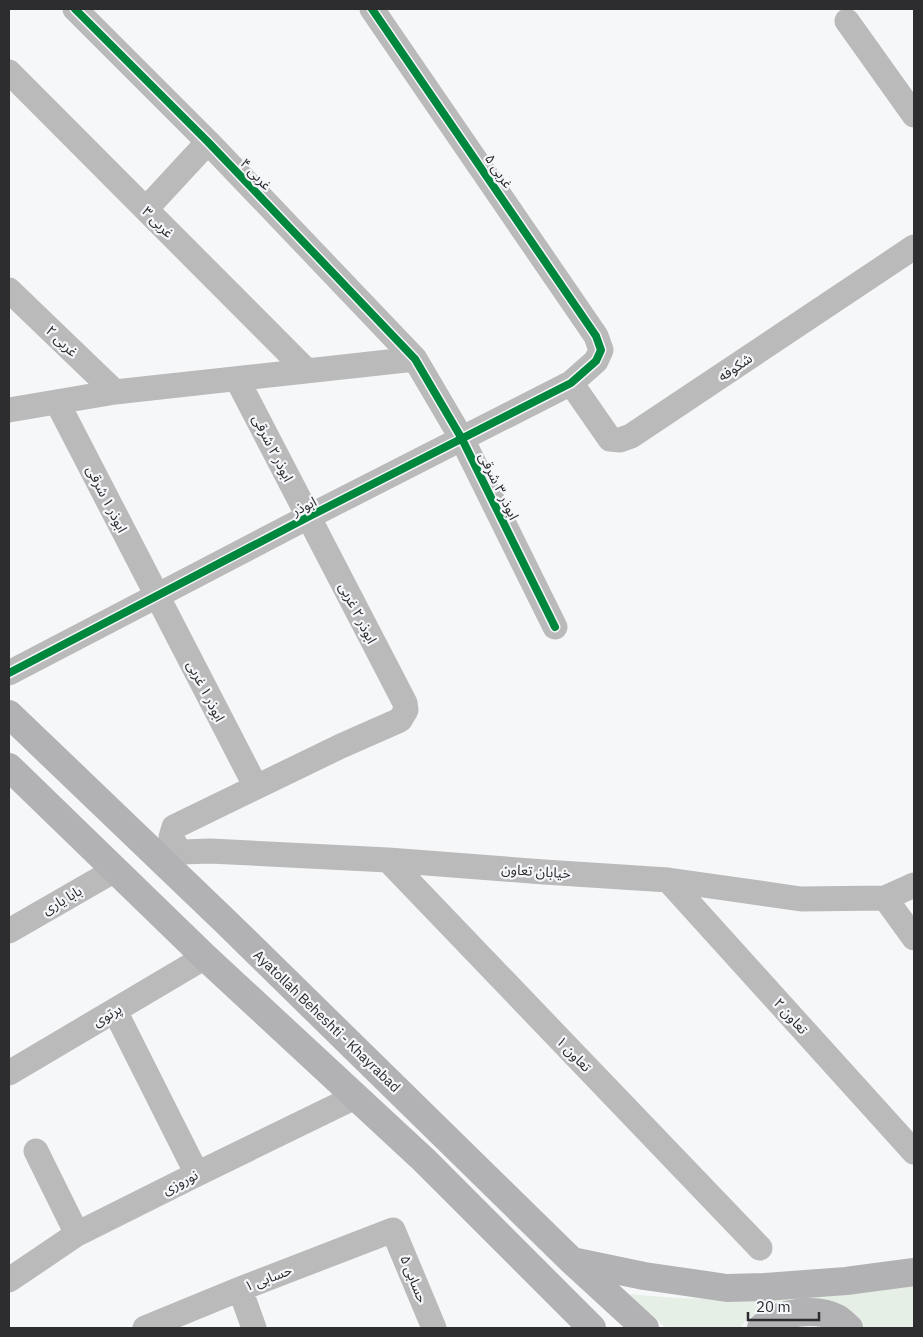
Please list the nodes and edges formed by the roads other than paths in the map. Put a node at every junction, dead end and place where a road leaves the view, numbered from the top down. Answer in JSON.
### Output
{"nodes":[{"id":1,"x":75,"y":9,"type":"edge"},
{"id":2,"x":372,"y":9,"type":"edge"},
{"id":3,"x":847,"y":21,"type":"dead end"},
{"id":4,"x":9,"y":72,"type":"edge"},
{"id":5,"x":914,"y":115,"type":"edge"},
{"id":6,"x":208,"y":142,"type":"junction"},
{"id":7,"x":146,"y":210,"type":"junction"},
{"id":8,"x":914,"y":247,"type":"edge"},
{"id":9,"x":9,"y":290,"type":"edge"},
{"id":10,"x":601,"y":350,"type":"joint"},
{"id":11,"x":415,"y":359,"type":"junction"},
{"id":12,"x":307,"y":371,"type":"junction"},
{"id":13,"x":237,"y":379,"type":"junction"},
{"id":14,"x":571,"y":383,"type":"junction"},
{"id":15,"x":116,"y":392,"type":"junction"},
{"id":16,"x":57,"y":402,"type":"junction"},
{"id":17,"x":9,"y":410,"type":"edge"},
{"id":18,"x":462,"y":439,"type":"junction"},
{"id":19,"x":308,"y":517,"type":"junction"},
{"id":20,"x":157,"y":596,"type":"junction"},
{"id":21,"x":555,"y":627,"type":"dead end"},
{"id":22,"x":9,"y":673,"type":"edge"},
{"id":23,"x":9,"y":714,"type":"edge"},
{"id":24,"x":9,"y":768,"type":"edge"},
{"id":25,"x":256,"y":787,"type":"junction"},
{"id":26,"x":167,"y":853,"type":"junction"},
{"id":27,"x":388,"y":860,"type":"junction"},
{"id":28,"x":114,"y":870,"type":"junction"},
{"id":29,"x":668,"y":880,"type":"junction"},
{"id":30,"x":914,"y":885,"type":"edge"},
{"id":31,"x":886,"y":898,"type":"junction"},
{"id":32,"x":9,"y":931,"type":"edge"},
{"id":33,"x":914,"y":938,"type":"edge"},
{"id":34,"x":205,"y":957,"type":"junction"},
{"id":35,"x":115,"y":1011,"type":"junction"},
{"id":36,"x":9,"y":1073,"type":"edge"},
{"id":37,"x":383,"y":1075,"type":"junction"},
{"id":38,"x":357,"y":1096,"type":"junction"},
{"id":39,"x":36,"y":1152,"type":"dead end"},
{"id":40,"x":914,"y":1152,"type":"edge"},
{"id":41,"x":197,"y":1174,"type":"junction"},
{"id":42,"x":393,"y":1230,"type":"joint"},
{"id":43,"x":77,"y":1234,"type":"junction"},
{"id":44,"x":760,"y":1248,"type":"dead end"},
{"id":45,"x":572,"y":1260,"type":"junction"},
{"id":46,"x":914,"y":1272,"type":"edge"},
{"id":47,"x":9,"y":1280,"type":"edge"},
{"id":48,"x":240,"y":1289,"type":"junction"},
{"id":49,"x":572,"y":1317,"type":"edge"},
{"id":50,"x":145,"y":1328,"type":"edge"},
{"id":51,"x":254,"y":1328,"type":"edge"},
{"id":52,"x":434,"y":1328,"type":"edge"},
{"id":53,"x":592,"y":1328,"type":"edge"},
{"id":54,"x":645,"y":1328,"type":"edge"},
{"id":55,"x":761,"y":1328,"type":"edge"},
{"id":56,"x":849,"y":1328,"type":"edge"}],
"edges":[{"from":1,"to":6,"type":"street","name":"غربی ۴"},
{"from":2,"to":10,"type":"street","name":"غربی ۵"},
{"from":3,"to":5,"type":"street"},
{"from":4,"to":7,"type":"street","name":"غربی ۳"},
{"from":6,"to":7,"type":"street"},
{"from":6,"to":11,"type":"street","name":"غربی ۴"},
{"from":7,"to":12,"type":"street","name":"غربی ۳"},
{"from":8,"to":14,"type":"street","name":"شکوفه"},
{"from":9,"to":15,"type":"street","name":"غربی ۲"},
{"from":10,"to":14,"type":"street","name":"ابوذر"},
{"from":11,"to":12,"type":"street"},
{"from":11,"to":18,"type":"street","name":"ابوذر ۳ شرقی"},
{"from":12,"to":13,"type":"street"},
{"from":13,"to":15,"type":"street"},
{"from":13,"to":19,"type":"street","name":"ابوذر ۲ شرقی"},
{"from":14,"to":18,"type":"street","name":"ابوذر"},
{"from":15,"to":16,"type":"street"},
{"from":16,"to":17,"type":"street"},
{"from":16,"to":20,"type":"street","name":"ابوذر ۱ شرقی"},
{"from":18,"to":19,"type":"street","name":"ابوذر"},
{"from":18,"to":21,"type":"street","name":"ابوذر ۳ شرقی"},
{"from":19,"to":20,"type":"street","name":"ابوذر"},
{"from":19,"to":25,"type":"street","name":"ابوذر ۲ غربی"},
{"from":20,"to":22,"type":"street","name":"ابوذر"},
{"from":20,"to":25,"type":"street","name":"ابوذر ۱ غربی"},
{"from":23,"to":26,"type":"main road","name":"Ayatollah Beheshti - Khayrabad"},
{"from":24,"to":28,"type":"main road"},
{"from":25,"to":26,"type":"street"},
{"from":26,"to":27,"type":"street","name":"خیابان تعاون"},
{"from":26,"to":37,"type":"main road","name":"Ayatollah Beheshti - Khayrabad"},
{"from":27,"to":29,"type":"street","name":"خیابان تعاون"},
{"from":27,"to":44,"type":"street","name":"تعاون ۱"},
{"from":28,"to":32,"type":"street","name":"بابا یاری"},
{"from":28,"to":34,"type":"main road"},
{"from":29,"to":31,"type":"street","name":"خیابان تعاون"},
{"from":29,"to":40,"type":"street","name":"تعاون ۲"},
{"from":30,"to":31,"type":"street","name":"خیابان تعاون"},
{"from":31,"to":33,"type":"street"},
{"from":34,"to":35,"type":"street","name":"پرتوی"},
{"from":34,"to":38,"type":"main road"},
{"from":35,"to":36,"type":"street","name":"پرتوی"},
{"from":35,"to":41,"type":"street"},
{"from":37,"to":38,"type":"main road"},
{"from":37,"to":45,"type":"main road","name":"Ayatollah Beheshti - Khayrabad"},
{"from":38,"to":41,"type":"street","name":"نوروزی"},
{"from":38,"to":49,"type":"main road"},
{"from":39,"to":43,"type":"street"},
{"from":41,"to":43,"type":"street","name":"نوروزی"},
{"from":42,"to":48,"type":"street","name":"حسابی ۱"},
{"from":42,"to":52,"type":"street","name":"حسابی ۵"},
{"from":43,"to":47,"type":"street","name":"نوروزی"},
{"from":45,"to":46,"type":"main road"},
{"from":45,"to":54,"type":"main road","name":"Ayatollah Beheshti - Khayrabad"},
{"from":48,"to":50,"type":"street","name":"حسابی ۱"},
{"from":48,"to":51,"type":"street"},
{"from":49,"to":53,"type":"main road"},
{"from":55,"to":56,"type":"main road"}]}
